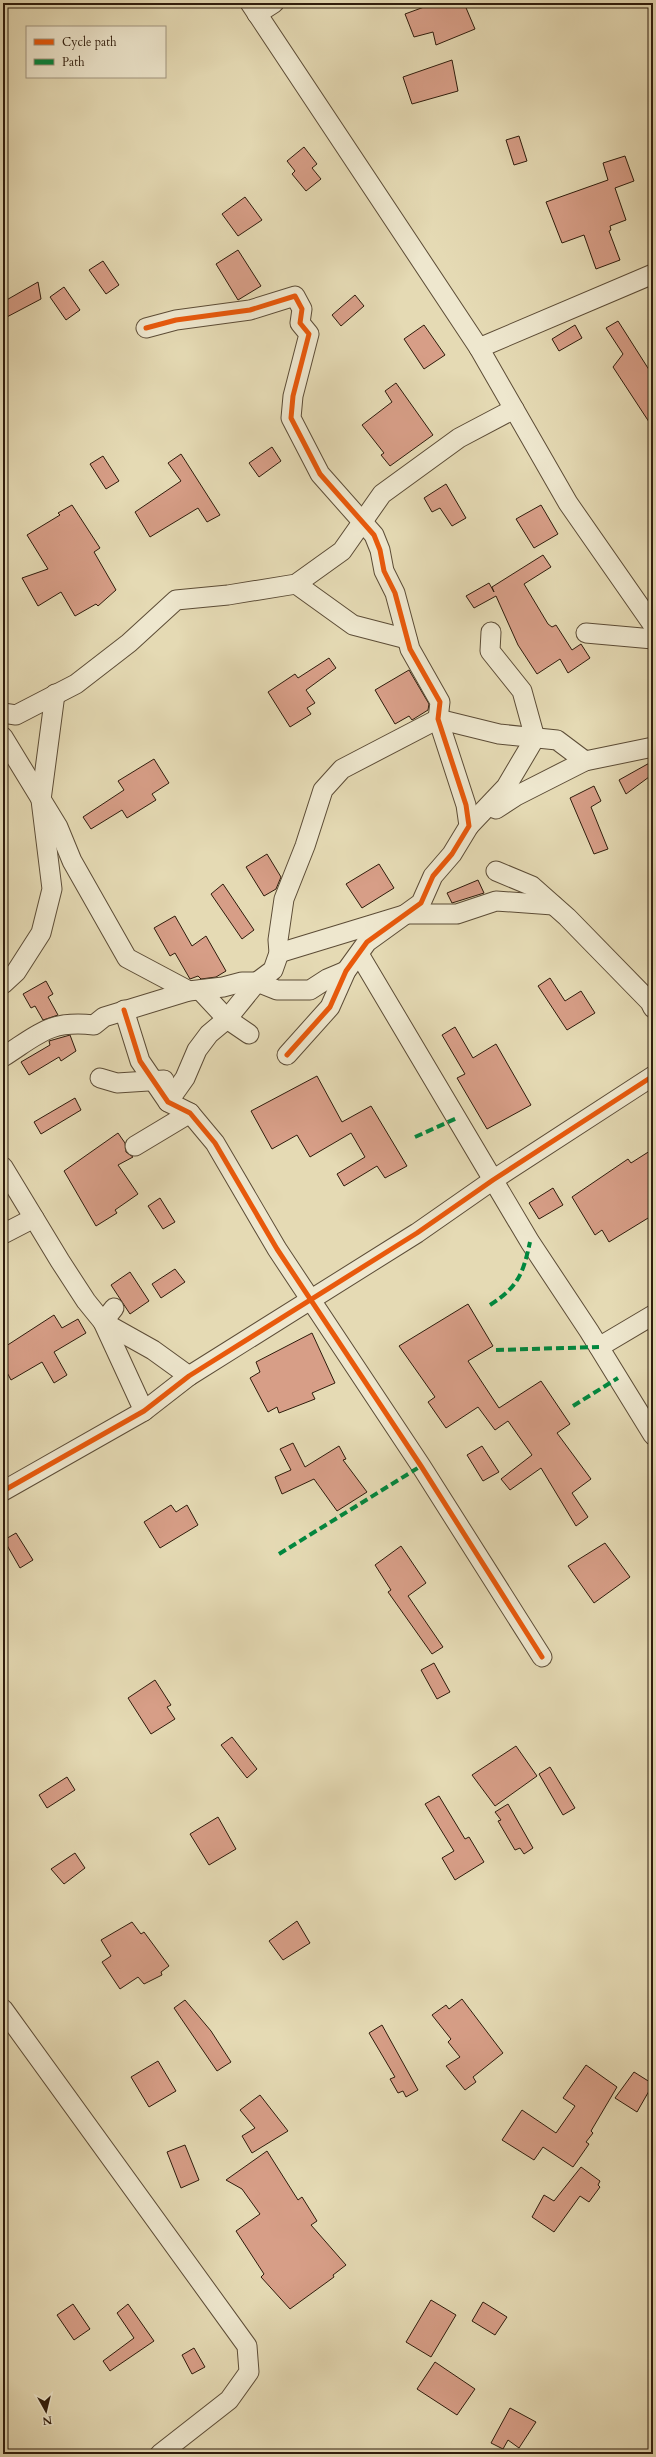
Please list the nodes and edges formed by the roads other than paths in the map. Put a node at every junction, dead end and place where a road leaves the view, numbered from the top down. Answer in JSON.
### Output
{"nodes":[{"id":1,"x":274,"y":3,"type":"edge"},
{"id":2,"x":253,"y":8,"type":"edge"},
{"id":3,"x":653,"y":274,"type":"edge"},
{"id":4,"x":146,"y":328,"type":"dead end"},
{"id":5,"x":479,"y":348,"type":"junction"},
{"id":6,"x":514,"y":410,"type":"junction"},
{"id":7,"x":362,"y":523,"type":"junction"},
{"id":8,"x":296,"y":584,"type":"junction"},
{"id":9,"x":653,"y":625,"type":"edge"},
{"id":10,"x":491,"y":632,"type":"dead end"},
{"id":11,"x":586,"y":633,"type":"dead end"},
{"id":12,"x":407,"y":639,"type":"junction"},
{"id":13,"x":653,"y":639,"type":"edge"},
{"id":14,"x":55,"y":694,"type":"junction"},
{"id":15,"x":3,"y":713,"type":"edge"},
{"id":16,"x":438,"y":718,"type":"junction"},
{"id":17,"x":3,"y":737,"type":"edge"},
{"id":18,"x":534,"y":738,"type":"junction"},
{"id":19,"x":653,"y":747,"type":"edge"},
{"id":20,"x":585,"y":761,"type":"junction"},
{"id":21,"x":41,"y":800,"type":"junction"},
{"id":22,"x":469,"y":826,"type":"junction"},
{"id":23,"x":496,"y":871,"type":"dead end"},
{"id":24,"x":553,"y":906,"type":"junction"},
{"id":25,"x":407,"y":914,"type":"junction"},
{"id":26,"x":279,"y":953,"type":"junction"},
{"id":27,"x":359,"y":954,"type":"junction"},
{"id":28,"x":346,"y":971,"type":"junction"},
{"id":29,"x":257,"y":982,"type":"junction"},
{"id":30,"x":3,"y":984,"type":"edge"},
{"id":31,"x":195,"y":990,"type":"junction"},
{"id":32,"x":310,"y":990,"type":"junction"},
{"id":33,"x":653,"y":1008,"type":"edge"},
{"id":34,"x":124,"y":1010,"type":"junction"},
{"id":35,"x":328,"y":1010,"type":"junction"},
{"id":36,"x":227,"y":1018,"type":"junction"},
{"id":37,"x":249,"y":1034,"type":"dead end"},
{"id":38,"x":287,"y":1056,"type":"dead end"},
{"id":39,"x":3,"y":1057,"type":"edge"},
{"id":40,"x":653,"y":1076,"type":"edge"},
{"id":41,"x":100,"y":1078,"type":"dead end"},
{"id":42,"x":185,"y":1078,"type":"junction"},
{"id":43,"x":154,"y":1082,"type":"junction"},
{"id":44,"x":168,"y":1102,"type":"junction"},
{"id":45,"x":190,"y":1113,"type":"junction"},
{"id":46,"x":135,"y":1146,"type":"dead end"},
{"id":47,"x":3,"y":1167,"type":"edge"},
{"id":48,"x":493,"y":1180,"type":"junction"},
{"id":49,"x":34,"y":1218,"type":"junction"},
{"id":50,"x":3,"y":1234,"type":"edge"},
{"id":51,"x":311,"y":1300,"type":"junction"},
{"id":52,"x":109,"y":1315,"type":"junction"},
{"id":53,"x":653,"y":1315,"type":"edge"},
{"id":54,"x":599,"y":1347,"type":"junction"},
{"id":55,"x":189,"y":1376,"type":"junction"},
{"id":56,"x":144,"y":1411,"type":"junction"},
{"id":57,"x":653,"y":1435,"type":"edge"},
{"id":58,"x":3,"y":1491,"type":"edge"},
{"id":59,"x":542,"y":1657,"type":"dead end"},
{"id":60,"x":3,"y":2009,"type":"edge"},
{"id":61,"x":160,"y":2454,"type":"edge"}],
"edges":[{"from":1,"to":2,"type":"street"},
{"from":2,"to":5,"type":"street"},
{"from":3,"to":5,"type":"street"},
{"from":4,"to":7,"type":"street"},
{"from":5,"to":6,"type":"street"},
{"from":6,"to":7,"type":"street"},
{"from":6,"to":9,"type":"street"},
{"from":7,"to":8,"type":"street"},
{"from":7,"to":12,"type":"street"},
{"from":8,"to":12,"type":"street"},
{"from":8,"to":14,"type":"street"},
{"from":10,"to":18,"type":"street"},
{"from":11,"to":13,"type":"street"},
{"from":12,"to":16,"type":"street"},
{"from":14,"to":15,"type":"street"},
{"from":14,"to":21,"type":"street"},
{"from":16,"to":18,"type":"street"},
{"from":16,"to":22,"type":"street"},
{"from":16,"to":26,"type":"street"},
{"from":17,"to":21,"type":"street"},
{"from":18,"to":20,"type":"street"},
{"from":18,"to":22,"type":"street"},
{"from":19,"to":20,"type":"street"},
{"from":20,"to":22,"type":"street"},
{"from":21,"to":30,"type":"street"},
{"from":21,"to":31,"type":"street"},
{"from":22,"to":25,"type":"street"},
{"from":23,"to":24,"type":"street"},
{"from":24,"to":25,"type":"street"},
{"from":24,"to":33,"type":"street"},
{"from":25,"to":26,"type":"street"},
{"from":25,"to":27,"type":"street"},
{"from":26,"to":29,"type":"street"},
{"from":27,"to":28,"type":"street"},
{"from":27,"to":48,"type":"street"},
{"from":28,"to":32,"type":"street"},
{"from":28,"to":35,"type":"street"},
{"from":29,"to":31,"type":"street"},
{"from":29,"to":32,"type":"street"},
{"from":29,"to":36,"type":"street"},
{"from":31,"to":34,"type":"street"},
{"from":31,"to":36,"type":"street"},
{"from":32,"to":35,"type":"street"},
{"from":34,"to":39,"type":"street"},
{"from":34,"to":43,"type":"street"},
{"from":35,"to":38,"type":"street"},
{"from":36,"to":37,"type":"street"},
{"from":36,"to":42,"type":"street"},
{"from":40,"to":48,"type":"street"},
{"from":41,"to":43,"type":"street"},
{"from":42,"to":43,"type":"street"},
{"from":42,"to":44,"type":"street"},
{"from":43,"to":44,"type":"street"},
{"from":44,"to":45,"type":"street"},
{"from":45,"to":46,"type":"street"},
{"from":45,"to":51,"type":"street"},
{"from":47,"to":49,"type":"street"},
{"from":48,"to":51,"type":"street"},
{"from":48,"to":54,"type":"street"},
{"from":49,"to":50,"type":"street"},
{"from":49,"to":52,"type":"street"},
{"from":51,"to":55,"type":"street"},
{"from":51,"to":59,"type":"street"},
{"from":52,"to":55,"type":"street"},
{"from":52,"to":56,"type":"street"},
{"from":53,"to":54,"type":"street"},
{"from":54,"to":57,"type":"street"},
{"from":55,"to":56,"type":"street"},
{"from":56,"to":58,"type":"street"},
{"from":60,"to":61,"type":"street"}]}
